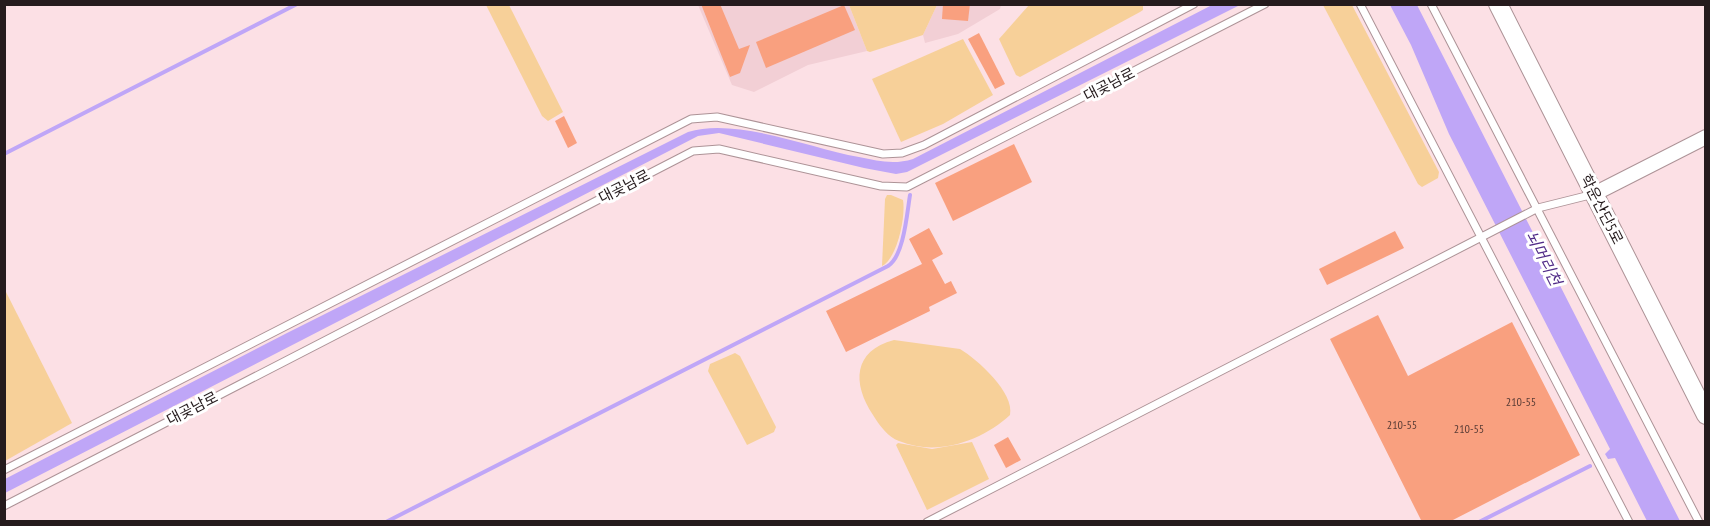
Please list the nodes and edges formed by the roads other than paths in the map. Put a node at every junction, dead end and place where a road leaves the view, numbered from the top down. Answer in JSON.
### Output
{"nodes":[{"id":1,"x":1194,"y":4,"type":"edge"},
{"id":2,"x":1265,"y":4,"type":"edge"},
{"id":3,"x":1360,"y":4,"type":"edge"},
{"id":4,"x":1431,"y":4,"type":"edge"},
{"id":5,"x":1498,"y":4,"type":"edge"},
{"id":6,"x":1706,"y":136,"type":"edge"},
{"id":7,"x":1594,"y":194,"type":"junction"},
{"id":8,"x":1538,"y":208,"type":"junction"},
{"id":9,"x":1483,"y":237,"type":"junction"},
{"id":10,"x":1706,"y":415,"type":"edge"},
{"id":11,"x":4,"y":470,"type":"edge"},
{"id":12,"x":4,"y":506,"type":"edge"},
{"id":13,"x":927,"y":522,"type":"edge"},
{"id":14,"x":1629,"y":522,"type":"edge"},
{"id":15,"x":1699,"y":522,"type":"edge"}],
"edges":[{"from":1,"to":11,"type":"lane","name":"대곶남로"},
{"from":2,"to":12,"type":"lane","name":"대곶남로"},
{"from":3,"to":9,"type":"lane"},
{"from":4,"to":8,"type":"lane"},
{"from":5,"to":7,"type":"street","name":"학운산단5로"},
{"from":6,"to":7,"type":"street"},
{"from":7,"to":8,"type":"lane"},
{"from":7,"to":10,"type":"street","name":"학운산단5로"},
{"from":8,"to":9,"type":"lane"},
{"from":8,"to":15,"type":"lane"},
{"from":9,"to":13,"type":"lane"},
{"from":9,"to":14,"type":"lane"}]}
